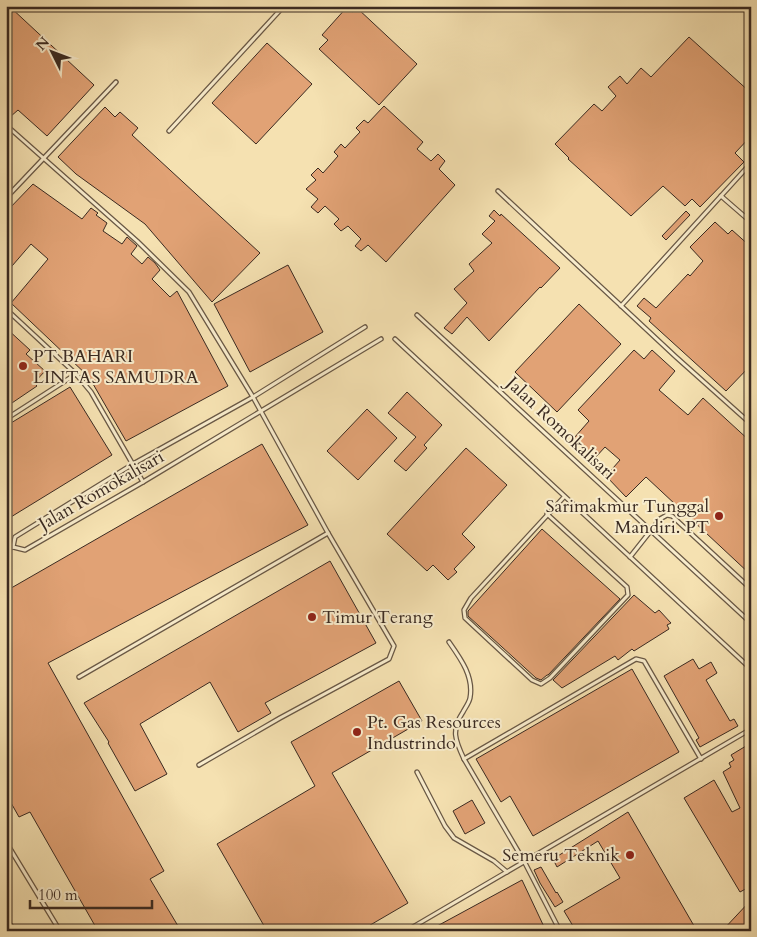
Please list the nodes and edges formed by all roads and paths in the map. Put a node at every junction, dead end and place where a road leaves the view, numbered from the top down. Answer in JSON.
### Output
{"nodes":[{"id":1,"x":284,"y":6,"type":"edge"},
{"id":2,"x":116,"y":82,"type":"dead end"},
{"id":3,"x":6,"y":124,"type":"edge"},
{"id":4,"x":169,"y":131,"type":"dead end"},
{"id":5,"x":43,"y":159,"type":"junction"},
{"id":6,"x":751,"y":164,"type":"edge"},
{"id":7,"x":498,"y":191,"type":"dead end"},
{"id":8,"x":721,"y":196,"type":"junction"},
{"id":9,"x":6,"y":198,"type":"edge"},
{"id":10,"x":751,"y":222,"type":"edge"},
{"id":11,"x":621,"y":306,"type":"junction"},
{"id":12,"x":6,"y":309,"type":"edge"},
{"id":13,"x":417,"y":316,"type":"dead end"},
{"id":14,"x":365,"y":327,"type":"dead end"},
{"id":15,"x":381,"y":339,"type":"dead end"},
{"id":16,"x":395,"y":339,"type":"dead end"},
{"id":17,"x":76,"y":374,"type":"junction"},
{"id":18,"x":253,"y":397,"type":"junction"},
{"id":19,"x":260,"y":411,"type":"junction"},
{"id":20,"x":6,"y":419,"type":"edge"},
{"id":21,"x":751,"y":424,"type":"edge"},
{"id":22,"x":133,"y":464,"type":"junction"},
{"id":23,"x":143,"y":482,"type":"junction"},
{"id":24,"x":564,"y":497,"type":"junction"},
{"id":25,"x":547,"y":514,"type":"junction"},
{"id":26,"x":651,"y":530,"type":"junction"},
{"id":27,"x":328,"y":534,"type":"junction"},
{"id":28,"x":13,"y":547,"type":"junction"},
{"id":29,"x":6,"y":550,"type":"edge"},
{"id":30,"x":630,"y":557,"type":"junction"},
{"id":31,"x":751,"y":588,"type":"edge"},
{"id":32,"x":751,"y":623,"type":"edge"},
{"id":33,"x":449,"y":642,"type":"dead end"},
{"id":34,"x":751,"y":669,"type":"edge"},
{"id":35,"x":79,"y":677,"type":"dead end"},
{"id":36,"x":751,"y":729,"type":"edge"},
{"id":37,"x":464,"y":759,"type":"junction"},
{"id":38,"x":701,"y":759,"type":"junction"},
{"id":39,"x":199,"y":765,"type":"dead end"},
{"id":40,"x":417,"y":772,"type":"dead end"},
{"id":41,"x":6,"y":842,"type":"edge"},
{"id":42,"x":524,"y":863,"type":"junction"},
{"id":43,"x":507,"y":872,"type":"junction"},
{"id":44,"x":60,"y":931,"type":"edge"},
{"id":45,"x":406,"y":931,"type":"edge"},
{"id":46,"x":560,"y":931,"type":"edge"}],
"edges":[{"from":1,"to":4,"type":"lane"},
{"from":2,"to":5,"type":"lane"},
{"from":3,"to":5,"type":"lane"},
{"from":5,"to":9,"type":"lane"},
{"from":5,"to":18,"type":"lane"},
{"from":6,"to":8,"type":"lane"},
{"from":7,"to":11,"type":"lane"},
{"from":8,"to":10,"type":"lane"},
{"from":8,"to":11,"type":"lane"},
{"from":11,"to":21,"type":"lane"},
{"from":12,"to":17,"type":"lane"},
{"from":13,"to":26,"type":"lane","name":"Jalan Romokalisari"},
{"from":14,"to":18,"type":"lane","name":"Jalan Romokalisari"},
{"from":15,"to":19,"type":"lane","name":"Jalan Romokalisari"},
{"from":16,"to":24,"type":"lane"},
{"from":17,"to":20,"type":"lane"},
{"from":17,"to":22,"type":"lane"},
{"from":18,"to":19,"type":"lane"},
{"from":18,"to":22,"type":"lane","name":"Jalan Romokalisari"},
{"from":19,"to":23,"type":"lane","name":"Jalan Romokalisari"},
{"from":19,"to":27,"type":"lane"},
{"from":22,"to":23,"type":"lane"},
{"from":22,"to":28,"type":"lane","name":"Jalan Romokalisari"},
{"from":23,"to":28,"type":"lane","name":"Jalan Romokalisari"},
{"from":24,"to":25,"type":"lane"},
{"from":24,"to":30,"type":"lane"},
{"from":25,"to":25,"type":"lane"},
{"from":26,"to":30,"type":"lane"},
{"from":26,"to":31,"type":"lane"},
{"from":26,"to":32,"type":"lane","name":"Jalan Romokalisari"},
{"from":27,"to":35,"type":"lane"},
{"from":27,"to":39,"type":"lane"},
{"from":28,"to":29,"type":"lane"},
{"from":30,"to":34,"type":"lane"},
{"from":33,"to":37,"type":"lane"},
{"from":36,"to":38,"type":"lane"},
{"from":37,"to":38,"type":"lane"},
{"from":37,"to":42,"type":"lane"},
{"from":38,"to":42,"type":"lane"},
{"from":40,"to":43,"type":"lane"},
{"from":41,"to":44,"type":"lane"},
{"from":42,"to":43,"type":"lane"},
{"from":42,"to":46,"type":"lane"},
{"from":43,"to":45,"type":"lane"}]}
